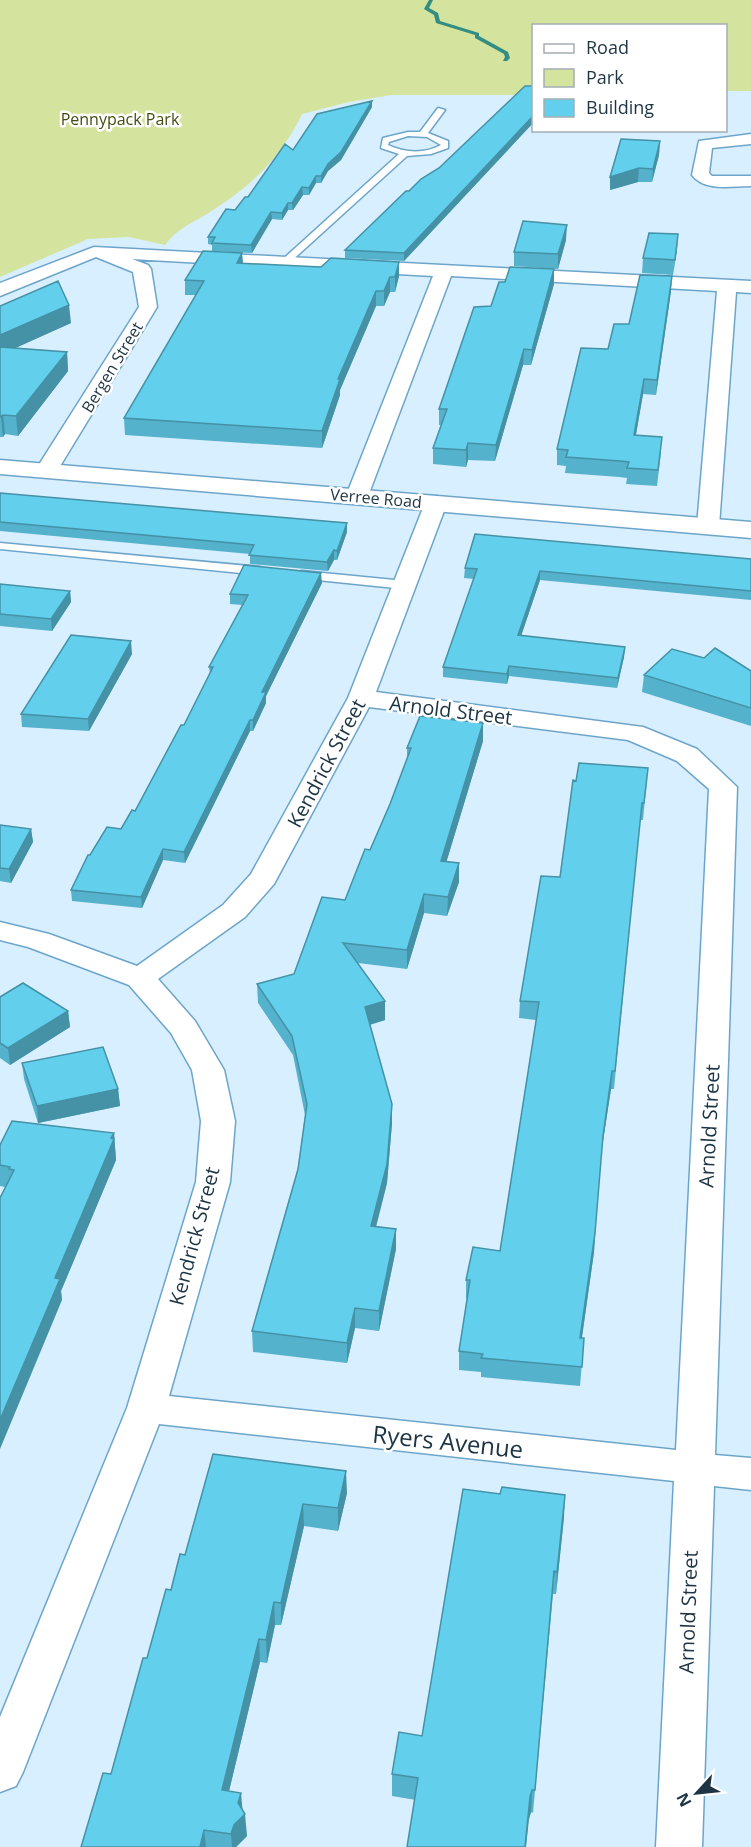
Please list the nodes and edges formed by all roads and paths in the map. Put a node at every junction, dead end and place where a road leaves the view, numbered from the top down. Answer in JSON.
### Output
{"nodes":[{"id":1,"x":441,"y":110,"type":"dead end"},
{"id":2,"x":422,"y":135,"type":"junction"},
{"id":3,"x":751,"y":139,"type":"edge"},
{"id":4,"x":405,"y":153,"type":"junction"},
{"id":5,"x":751,"y":181,"type":"edge"},
{"id":6,"x":94,"y":252,"type":"junction"},
{"id":7,"x":285,"y":262,"type":"junction"},
{"id":8,"x":444,"y":270,"type":"junction"},
{"id":9,"x":727,"y":286,"type":"junction"},
{"id":10,"x":751,"y":287,"type":"edge"},
{"id":11,"x":0,"y":290,"type":"edge"},
{"id":12,"x":0,"y":467,"type":"edge"},
{"id":13,"x":46,"y":471,"type":"junction"},
{"id":14,"x":357,"y":496,"type":"junction"},
{"id":15,"x":436,"y":503,"type":"junction"},
{"id":16,"x":708,"y":526,"type":"junction"},
{"id":17,"x":751,"y":530,"type":"edge"},
{"id":18,"x":0,"y":546,"type":"edge"},
{"id":19,"x":268,"y":572,"type":"edge"},
{"id":20,"x":291,"y":574,"type":"edge"},
{"id":21,"x":405,"y":585,"type":"junction"},
{"id":22,"x":361,"y":698,"type":"junction"},
{"id":23,"x":0,"y":931,"type":"edge"},
{"id":24,"x":140,"y":978,"type":"junction"},
{"id":25,"x":146,"y":1408,"type":"junction"},
{"id":26,"x":694,"y":1468,"type":"junction"},
{"id":27,"x":751,"y":1474,"type":"edge"},
{"id":28,"x":0,"y":1772,"type":"edge"},
{"id":29,"x":679,"y":1847,"type":"edge"}],
"edges":[{"from":1,"to":2,"type":"lane"},
{"from":2,"to":4,"type":"lane"},
{"from":2,"to":4,"type":"lane"},
{"from":3,"to":5,"type":"street"},
{"from":4,"to":7,"type":"lane"},
{"from":6,"to":7,"type":"street"},
{"from":6,"to":11,"type":"street"},
{"from":6,"to":13,"type":"street","name":"Bergen Street"},
{"from":7,"to":8,"type":"street"},
{"from":8,"to":9,"type":"street"},
{"from":8,"to":14,"type":"street"},
{"from":9,"to":10,"type":"street"},
{"from":9,"to":16,"type":"street"},
{"from":12,"to":13,"type":"main road","name":"Verree Road"},
{"from":13,"to":14,"type":"main road","name":"Verree Road"},
{"from":14,"to":15,"type":"main road","name":"Verree Road"},
{"from":15,"to":16,"type":"main road","name":"Verree Road"},
{"from":15,"to":21,"type":"street","name":"Kendrick Street"},
{"from":16,"to":17,"type":"main road","name":"Verree Road"},
{"from":18,"to":19,"type":"lane"},
{"from":20,"to":21,"type":"lane"},
{"from":21,"to":22,"type":"street","name":"Kendrick Street"},
{"from":22,"to":24,"type":"street","name":"Kendrick Street"},
{"from":22,"to":26,"type":"street","name":"Arnold Street"},
{"from":23,"to":24,"type":"street"},
{"from":24,"to":25,"type":"street","name":"Kendrick Street"},
{"from":25,"to":26,"type":"street","name":"Ryers Avenue"},
{"from":25,"to":28,"type":"street","name":"Kendrick Street"},
{"from":26,"to":27,"type":"street","name":"Ryers Avenue"},
{"from":26,"to":29,"type":"street","name":"Arnold Street"}]}
